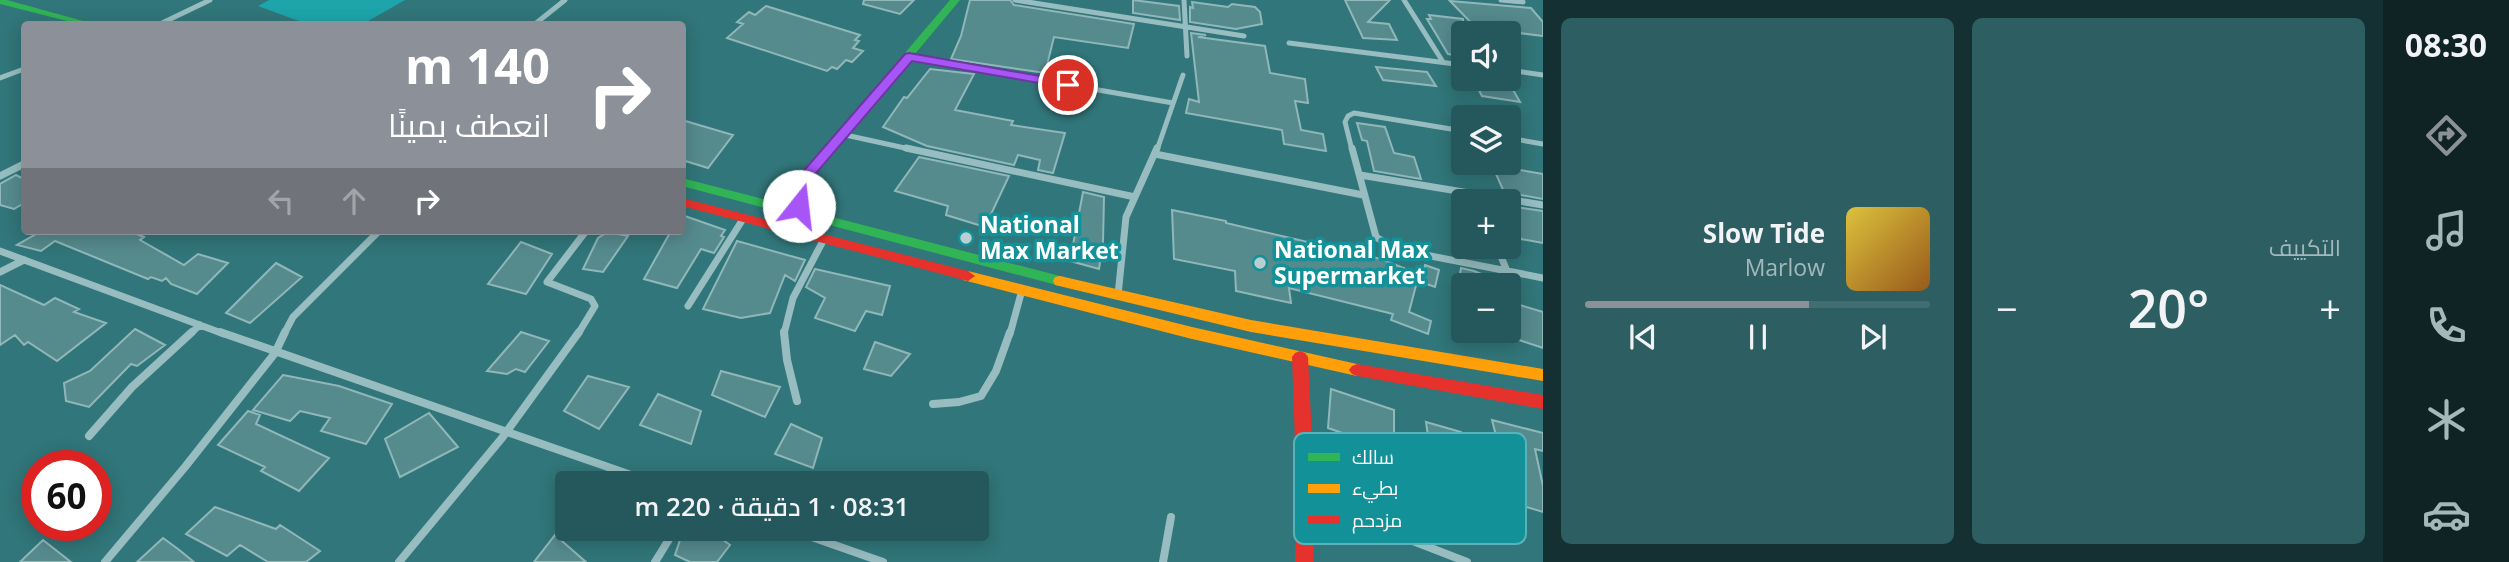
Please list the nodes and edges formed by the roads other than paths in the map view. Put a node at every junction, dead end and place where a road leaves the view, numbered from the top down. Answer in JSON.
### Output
{"nodes":[{"id":1,"x":210,"y":0,"type":"edge"},
{"id":2,"x":565,"y":0,"type":"edge"},
{"id":3,"x":955,"y":0,"type":"edge"},
{"id":4,"x":1016,"y":0,"type":"edge"},
{"id":5,"x":1184,"y":0,"type":"edge"},
{"id":6,"x":1404,"y":0,"type":"edge"},
{"id":7,"x":1501,"y":0,"type":"edge"},
{"id":8,"x":0,"y":1,"type":"edge"},
{"id":9,"x":1523,"y":2,"type":"dead end"},
{"id":10,"x":0,"y":13,"type":"edge"},
{"id":11,"x":31,"y":21,"type":"edge"},
{"id":12,"x":77,"y":21,"type":"edge"},
{"id":13,"x":166,"y":21,"type":"edge"},
{"id":14,"x":539,"y":21,"type":"edge"},
{"id":15,"x":1186,"y":28,"type":"junction"},
{"id":16,"x":1244,"y":36,"type":"dead end"},
{"id":17,"x":1289,"y":43,"type":"dead end"},
{"id":18,"x":1187,"y":56,"type":"dead end"},
{"id":19,"x":909,"y":57,"type":"junction"},
{"id":20,"x":1443,"y":62,"type":"junction"},
{"id":21,"x":1451,"y":63,"type":"edge"},
{"id":22,"x":21,"y":70,"type":"edge"},
{"id":23,"x":1521,"y":72,"type":"edge"},
{"id":24,"x":1183,"y":75,"type":"dead end"},
{"id":25,"x":1543,"y":75,"type":"edge"},
{"id":26,"x":0,"y":78,"type":"edge"},
{"id":27,"x":1173,"y":103,"type":"junction"},
{"id":28,"x":1451,"y":129,"type":"edge"},
{"id":29,"x":840,"y":134,"type":"junction"},
{"id":30,"x":1521,"y":140,"type":"edge"},
{"id":31,"x":1543,"y":144,"type":"edge"},
{"id":32,"x":1155,"y":154,"type":"junction"},
{"id":33,"x":21,"y":166,"type":"edge"},
{"id":34,"x":1360,"y":175,"type":"junction"},
{"id":35,"x":0,"y":176,"type":"edge"},
{"id":36,"x":805,"y":178,"type":"junction"},
{"id":37,"x":686,"y":183,"type":"edge"},
{"id":38,"x":1451,"y":193,"type":"edge"},
{"id":39,"x":1363,"y":195,"type":"junction"},
{"id":40,"x":1135,"y":197,"type":"junction"},
{"id":41,"x":686,"y":203,"type":"edge"},
{"id":42,"x":1521,"y":203,"type":"edge"},
{"id":43,"x":762,"y":204,"type":"junction"},
{"id":44,"x":1543,"y":205,"type":"edge"},
{"id":45,"x":803,"y":214,"type":"junction"},
{"id":46,"x":743,"y":219,"type":"junction"},
{"id":47,"x":375,"y":235,"type":"edge"},
{"id":48,"x":583,"y":235,"type":"edge"},
{"id":49,"x":824,"y":239,"type":"junction"},
{"id":50,"x":0,"y":251,"type":"edge"},
{"id":51,"x":1502,"y":259,"type":"edge"},
{"id":52,"x":24,"y":260,"type":"junction"},
{"id":53,"x":1507,"y":271,"type":"junction"},
{"id":54,"x":0,"y":272,"type":"edge"},
{"id":55,"x":1543,"y":278,"type":"edge"},
{"id":56,"x":1022,"y":290,"type":"junction"},
{"id":57,"x":1118,"y":296,"type":"junction"},
{"id":58,"x":688,"y":306,"type":"dead end"},
{"id":59,"x":200,"y":325,"type":"junction"},
{"id":60,"x":275,"y":353,"type":"junction"},
{"id":61,"x":1300,"y":356,"type":"junction"},
{"id":62,"x":1543,"y":375,"type":"edge"},
{"id":63,"x":797,"y":401,"type":"dead end"},
{"id":64,"x":1543,"y":402,"type":"edge"},
{"id":65,"x":933,"y":404,"type":"dead end"},
{"id":66,"x":509,"y":433,"type":"junction"},
{"id":67,"x":1303,"y":433,"type":"edge"},
{"id":68,"x":89,"y":436,"type":"dead end"},
{"id":69,"x":619,"y":471,"type":"edge"},
{"id":70,"x":1171,"y":517,"type":"dead end"},
{"id":71,"x":668,"y":541,"type":"edge"},
{"id":72,"x":823,"y":541,"type":"edge"},
{"id":73,"x":1305,"y":544,"type":"edge"},
{"id":74,"x":1420,"y":544,"type":"edge"},
{"id":75,"x":105,"y":562,"type":"edge"},
{"id":76,"x":399,"y":562,"type":"edge"},
{"id":77,"x":654,"y":562,"type":"edge"},
{"id":78,"x":883,"y":562,"type":"edge"},
{"id":79,"x":1163,"y":562,"type":"edge"},
{"id":80,"x":1304,"y":562,"type":"edge"},
{"id":81,"x":1467,"y":562,"type":"edge"}],
"edges":[{"from":1,"to":13,"type":"street"},
{"from":2,"to":14,"type":"street"},
{"from":3,"to":19,"type":"main road"},
{"from":4,"to":15,"type":"street"},
{"from":5,"to":15,"type":"street"},
{"from":6,"to":20,"type":"street"},
{"from":7,"to":9,"type":"street"},
{"from":8,"to":12,"type":"main road"},
{"from":10,"to":11,"type":"main road"},
{"from":15,"to":16,"type":"street"},
{"from":15,"to":18,"type":"street"},
{"from":17,"to":20,"type":"street"},
{"from":19,"to":27,"type":"street"},
{"from":19,"to":29,"type":"main road"},
{"from":20,"to":21,"type":"street"},
{"from":22,"to":26,"type":"street"},
{"from":23,"to":25,"type":"street"},
{"from":24,"to":27,"type":"street"},
{"from":27,"to":32,"type":"street"},
{"from":28,"to":34,"type":"street"},
{"from":29,"to":36,"type":"main road"},
{"from":29,"to":40,"type":"street"},
{"from":30,"to":31,"type":"street"},
{"from":32,"to":39,"type":"street"},
{"from":32,"to":40,"type":"street"},
{"from":33,"to":35,"type":"street"},
{"from":34,"to":38,"type":"street"},
{"from":34,"to":39,"type":"street"},
{"from":36,"to":43,"type":"main road"},
{"from":36,"to":45,"type":"main road"},
{"from":37,"to":43,"type":"main road"},
{"from":39,"to":53,"type":"street"},
{"from":40,"to":57,"type":"street"},
{"from":41,"to":46,"type":"main road"},
{"from":42,"to":44,"type":"street"},
{"from":43,"to":45,"type":"main road"},
{"from":45,"to":57,"type":"main road"},
{"from":46,"to":49,"type":"main road"},
{"from":46,"to":58,"type":"street"},
{"from":47,"to":60,"type":"street"},
{"from":48,"to":66,"type":"street"},
{"from":49,"to":56,"type":"main road"},
{"from":49,"to":63,"type":"street"},
{"from":50,"to":52,"type":"street"},
{"from":51,"to":53,"type":"street"},
{"from":52,"to":54,"type":"street"},
{"from":52,"to":59,"type":"street"},
{"from":53,"to":55,"type":"street"},
{"from":56,"to":61,"type":"main road"},
{"from":56,"to":65,"type":"street"},
{"from":57,"to":62,"type":"main road"},
{"from":59,"to":60,"type":"street"},
{"from":59,"to":68,"type":"street"},
{"from":60,"to":66,"type":"street"},
{"from":60,"to":75,"type":"street"},
{"from":61,"to":64,"type":"main road"},
{"from":61,"to":67,"type":"main road"},
{"from":66,"to":69,"type":"street"},
{"from":66,"to":76,"type":"street"},
{"from":70,"to":79,"type":"street"},
{"from":71,"to":77,"type":"street"},
{"from":72,"to":78,"type":"street"},
{"from":73,"to":80,"type":"main road"},
{"from":74,"to":81,"type":"street"}]}
